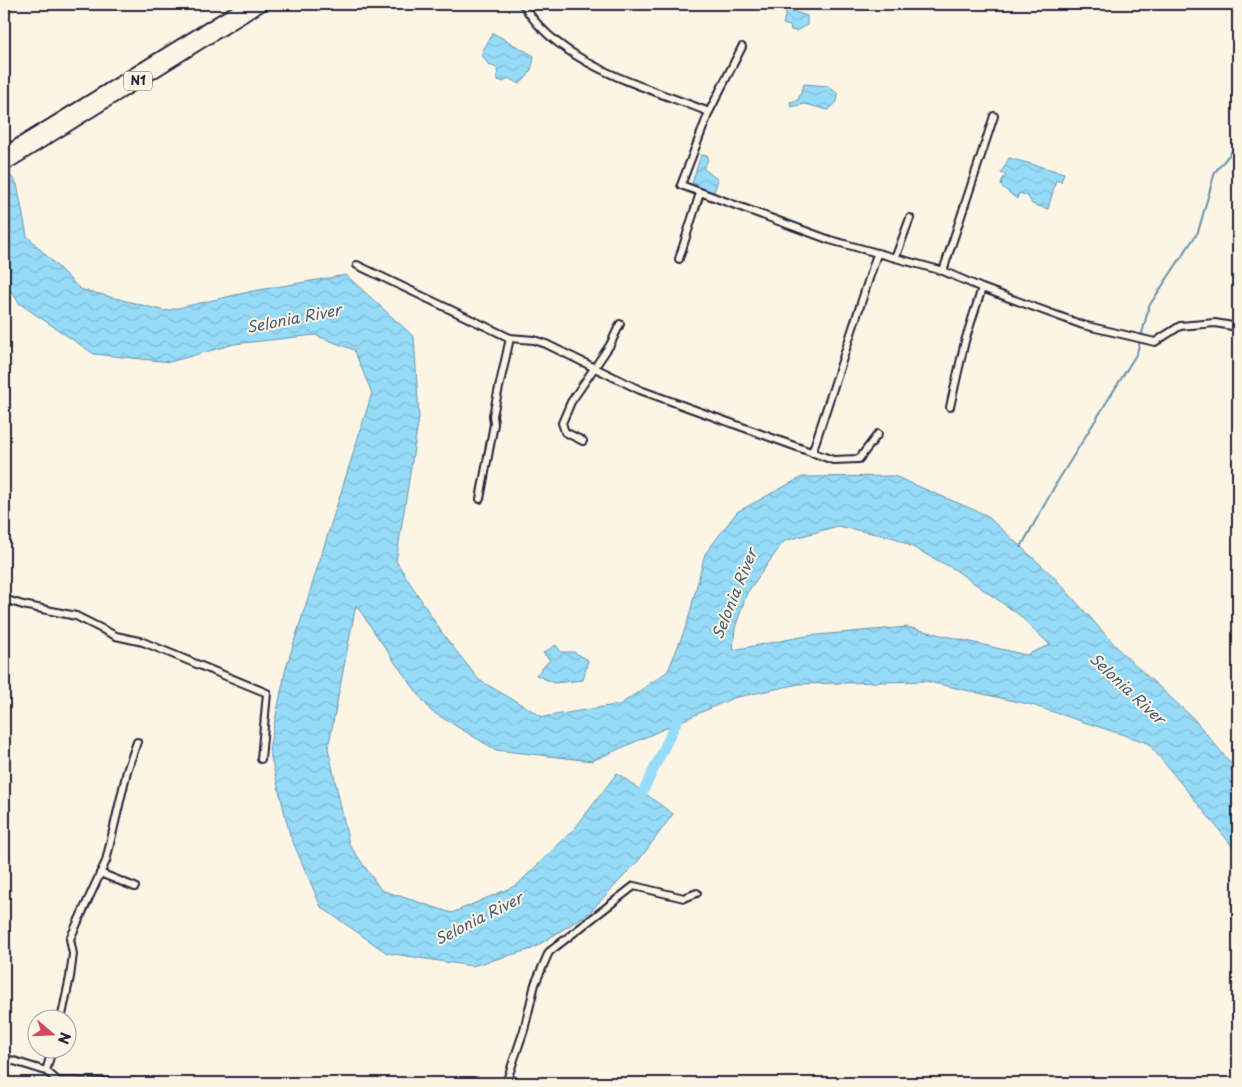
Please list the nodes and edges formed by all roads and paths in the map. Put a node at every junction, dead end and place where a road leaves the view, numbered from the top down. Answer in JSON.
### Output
{"nodes":[{"id":1,"x":248,"y":4,"type":"edge"},
{"id":2,"x":262,"y":4,"type":"edge"},
{"id":3,"x":523,"y":4,"type":"edge"},
{"id":4,"x":742,"y":47,"type":"dead end"},
{"id":5,"x":709,"y":112,"type":"junction"},
{"id":6,"x":994,"y":116,"type":"dead end"},
{"id":7,"x":9,"y":154,"type":"edge"},
{"id":8,"x":4,"y":165,"type":"edge"},
{"id":9,"x":700,"y":193,"type":"junction"},
{"id":10,"x":910,"y":218,"type":"dead end"},
{"id":11,"x":877,"y":254,"type":"junction"},
{"id":12,"x":896,"y":256,"type":"junction"},
{"id":13,"x":679,"y":259,"type":"dead end"},
{"id":14,"x":358,"y":265,"type":"dead end"},
{"id":15,"x":943,"y":271,"type":"junction"},
{"id":16,"x":982,"y":288,"type":"junction"},
{"id":17,"x":620,"y":324,"type":"dead end"},
{"id":18,"x":1238,"y":327,"type":"edge"},
{"id":19,"x":510,"y":338,"type":"junction"},
{"id":20,"x":594,"y":369,"type":"junction"},
{"id":21,"x":950,"y":407,"type":"dead end"},
{"id":22,"x":878,"y":434,"type":"dead end"},
{"id":23,"x":583,"y":441,"type":"dead end"},
{"id":24,"x":812,"y":453,"type":"junction"},
{"id":25,"x":480,"y":499,"type":"dead end"},
{"id":26,"x":4,"y":599,"type":"edge"},
{"id":27,"x":136,"y":742,"type":"dead end"},
{"id":28,"x":261,"y":759,"type":"dead end"},
{"id":29,"x":100,"y":873,"type":"junction"},
{"id":30,"x":135,"y":886,"type":"dead end"},
{"id":31,"x":697,"y":894,"type":"dead end"},
{"id":32,"x":63,"y":1010,"type":"edge"},
{"id":33,"x":4,"y":1058,"type":"edge"},
{"id":34,"x":49,"y":1060,"type":"edge"},
{"id":35,"x":46,"y":1071,"type":"junction"},
{"id":36,"x":58,"y":1082,"type":"edge"},
{"id":37,"x":142,"y":1083,"type":"edge"},
{"id":38,"x":506,"y":1083,"type":"edge"}],
"edges":[{"from":1,"to":7,"type":"highway","number":"N1"},
{"from":2,"to":7,"type":"highway","number":"N1"},
{"from":3,"to":5,"type":"street"},
{"from":4,"to":5,"type":"street"},
{"from":5,"to":9,"type":"street"},
{"from":6,"to":15,"type":"street"},
{"from":7,"to":8,"type":"highway","number":"N1"},
{"from":9,"to":11,"type":"street"},
{"from":9,"to":13,"type":"street"},
{"from":10,"to":12,"type":"street"},
{"from":11,"to":12,"type":"street"},
{"from":11,"to":24,"type":"street"},
{"from":12,"to":15,"type":"street"},
{"from":14,"to":19,"type":"street"},
{"from":15,"to":16,"type":"street"},
{"from":16,"to":18,"type":"street"},
{"from":16,"to":21,"type":"street"},
{"from":17,"to":20,"type":"street"},
{"from":19,"to":20,"type":"street"},
{"from":19,"to":25,"type":"street"},
{"from":20,"to":23,"type":"street"},
{"from":20,"to":24,"type":"street"},
{"from":22,"to":24,"type":"street"},
{"from":26,"to":28,"type":"street"},
{"from":27,"to":29,"type":"street"},
{"from":29,"to":30,"type":"street"},
{"from":29,"to":32,"type":"street"},
{"from":31,"to":38,"type":"street"},
{"from":33,"to":35,"type":"street"},
{"from":34,"to":35,"type":"street"},
{"from":35,"to":36,"type":"street"},
{"from":36,"to":37,"type":"street"}]}
